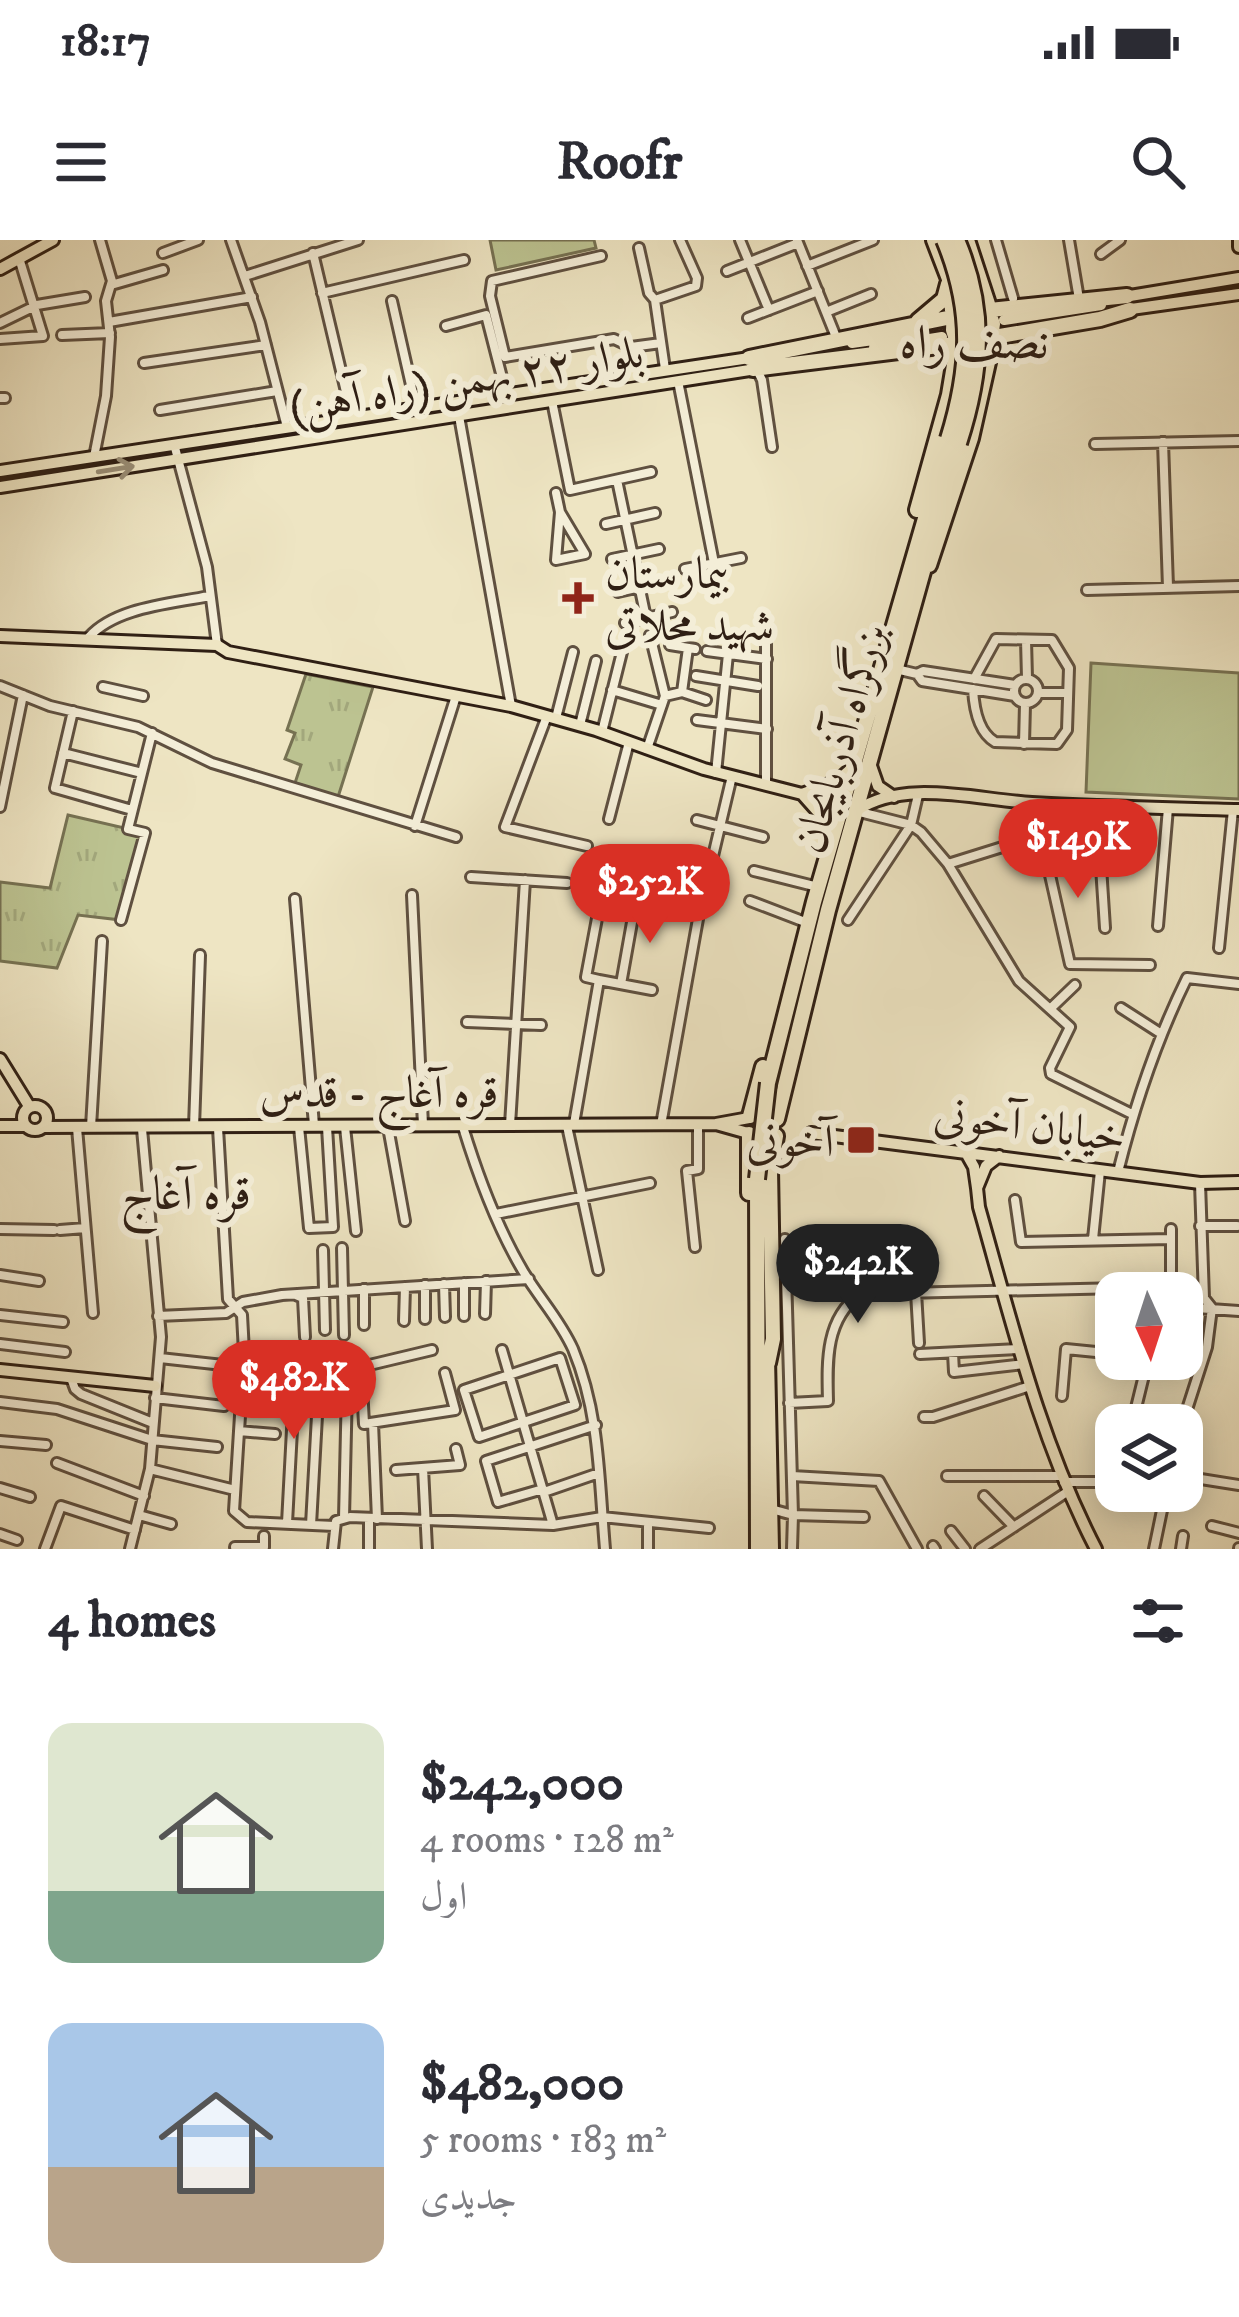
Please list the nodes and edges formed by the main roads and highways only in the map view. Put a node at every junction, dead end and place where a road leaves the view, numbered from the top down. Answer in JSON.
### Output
{"nodes":[{"id":1,"x":50,"y":240,"type":"edge"},
{"id":2,"x":934,"y":240,"type":"edge"},
{"id":3,"x":944,"y":240,"type":"edge"},
{"id":4,"x":957,"y":240,"type":"edge"},
{"id":5,"x":968,"y":240,"type":"edge"},
{"id":6,"x":977,"y":268,"type":"junction"},
{"id":7,"x":0,"y":269,"type":"edge"},
{"id":8,"x":1239,"y":278,"type":"edge"},
{"id":9,"x":949,"y":279,"type":"junction"},
{"id":10,"x":1239,"y":294,"type":"edge"},
{"id":11,"x":1018,"y":303,"type":"junction"},
{"id":12,"x":1129,"y":303,"type":"junction"},
{"id":13,"x":990,"y":309,"type":"junction"},
{"id":14,"x":952,"y":316,"type":"junction"},
{"id":15,"x":910,"y":325,"type":"junction"},
{"id":16,"x":999,"y":331,"type":"junction"},
{"id":17,"x":949,"y":339,"type":"junction"},
{"id":18,"x":753,"y":365,"type":"junction"},
{"id":19,"x":954,"y":437,"type":"junction"},
{"id":20,"x":0,"y":471,"type":"edge"},
{"id":21,"x":0,"y":487,"type":"edge"},
{"id":22,"x":912,"y":583,"type":"junction"},
{"id":23,"x":0,"y":636,"type":"edge"},
{"id":24,"x":870,"y":761,"type":"junction"},
{"id":25,"x":852,"y":768,"type":"junction"},
{"id":26,"x":802,"y":794,"type":"junction"},
{"id":27,"x":894,"y":797,"type":"junction"},
{"id":28,"x":1236,"y":810,"type":"edge"},
{"id":29,"x":856,"y":811,"type":"junction"},
{"id":30,"x":832,"y":839,"type":"junction"},
{"id":31,"x":820,"y":900,"type":"junction"},
{"id":32,"x":0,"y":1059,"type":"edge"},
{"id":33,"x":771,"y":1085,"type":"junction"},
{"id":34,"x":29,"y":1106,"type":"junction"},
{"id":35,"x":777,"y":1119,"type":"junction"},
{"id":36,"x":0,"y":1126,"type":"edge"},
{"id":37,"x":25,"y":1126,"type":"junction"},
{"id":38,"x":749,"y":1126,"type":"junction"},
{"id":39,"x":44,"y":1127,"type":"junction"},
{"id":40,"x":811,"y":1133,"type":"dead end"},
{"id":41,"x":776,"y":1136,"type":"junction"},
{"id":42,"x":964,"y":1151,"type":"junction"},
{"id":43,"x":999,"y":1156,"type":"junction"},
{"id":44,"x":760,"y":1174,"type":"junction"},
{"id":45,"x":1239,"y":1182,"type":"edge"},
{"id":46,"x":977,"y":1188,"type":"junction"},
{"id":47,"x":763,"y":1362,"type":"junction"},
{"id":48,"x":0,"y":1370,"type":"edge"},
{"id":49,"x":155,"y":1392,"type":"road end"},
{"id":50,"x":758,"y":1549,"type":"edge"},
{"id":51,"x":771,"y":1549,"type":"edge"},
{"id":52,"x":1096,"y":1549,"type":"edge"}],
"edges":[{"from":1,"to":7,"type":"main road"},
{"from":2,"to":9,"type":"highway"},
{"from":3,"to":19,"type":"highway","bridge":true},
{"from":4,"to":19,"type":"highway","bridge":true},
{"from":5,"to":6,"type":"highway"},
{"from":6,"to":11,"type":"highway"},
{"from":6,"to":13,"type":"highway"},
{"from":8,"to":12,"type":"main road"},
{"from":9,"to":14,"type":"highway"},
{"from":9,"to":15,"type":"highway"},
{"from":10,"to":12,"type":"main road"},
{"from":11,"to":12,"type":"highway"},
{"from":11,"to":13,"type":"highway"},
{"from":12,"to":16,"type":"highway"},
{"from":13,"to":14,"type":"highway"},
{"from":13,"to":16,"type":"highway"},
{"from":14,"to":15,"type":"highway"},
{"from":14,"to":17,"type":"highway"},
{"from":15,"to":18,"type":"highway"},
{"from":16,"to":17,"type":"highway"},
{"from":16,"to":19,"type":"highway","name":"بزرگراه آذربایجان"},
{"from":17,"to":18,"type":"highway"},
{"from":17,"to":19,"type":"highway","name":"بزرگراه آذربایجان"},
{"from":18,"to":20,"type":"main road","name":"بلوار ۲۲ بهمن (راه آهن)"},
{"from":21,"to":18,"type":"main road","name":"بلوار ۲۲ بهمن (راه آهن)","one_way":true},
{"from":19,"to":22,"type":"highway","name":"بزرگراه آذربایجان"},
{"from":19,"to":22,"type":"highway","name":"بزرگراه آذربایجان"},
{"from":22,"to":24,"type":"highway","name":"بزرگراه آذربایجان"},
{"from":22,"to":25,"type":"highway","name":"بزرگراه آذربایجان"},
{"from":23,"to":26,"type":"main road"},
{"from":24,"to":27,"type":"main road"},
{"from":24,"to":29,"type":"highway","name":"بزرگراه آذربایجان"},
{"from":25,"to":26,"type":"main road"},
{"from":25,"to":30,"type":"highway","name":"بزرگراه آذربایجان"},
{"from":26,"to":30,"type":"main road"},
{"from":27,"to":28,"type":"main road"},
{"from":27,"to":29,"type":"main road"},
{"from":29,"to":31,"type":"highway","name":"بزرگراه آذربایجان"},
{"from":30,"to":31,"type":"highway","name":"بزرگراه آذربایجان"},
{"from":31,"to":33,"type":"highway","name":"بزرگراه آذربایجان"},
{"from":31,"to":33,"type":"highway","name":"بزرگراه آذربایجان"},
{"from":32,"to":34,"type":"main road"},
{"from":33,"to":35,"type":"highway","name":"بزرگراه آذربایجان"},
{"from":33,"to":38,"type":"highway","name":"بزرگراه آذربایجان"},
{"from":33,"to":44,"type":"highway","name":"بزرگراه آذربایجان","bridge":true},
{"from":34,"to":37,"type":"main road"},
{"from":34,"to":39,"type":"main road"},
{"from":35,"to":38,"type":"highway"},
{"from":35,"to":41,"type":"highway","name":"بزرگراه آذربایجان"},
{"from":36,"to":37,"type":"main road"},
{"from":37,"to":39,"type":"main road"},
{"from":38,"to":39,"type":"main road","name":"قره آغاج - قدس"},
{"from":38,"to":41,"type":"highway"},
{"from":38,"to":44,"type":"highway","name":"بزرگراه آذربایجان"},
{"from":40,"to":42,"type":"main road","name":"خیابان آخونی"},
{"from":41,"to":44,"type":"highway","name":"بزرگراه آذربایجان"},
{"from":42,"to":43,"type":"main road","name":"خیابان آخونی"},
{"from":42,"to":46,"type":"main road"},
{"from":43,"to":45,"type":"main road","name":"خیابان آخونی"},
{"from":43,"to":46,"type":"main road"},
{"from":44,"to":47,"type":"highway","name":"بزرگراه آذربایجان"},
{"from":46,"to":52,"type":"main road"},
{"from":47,"to":50,"type":"highway","name":"بزرگراه آذربایجان"},
{"from":47,"to":51,"type":"highway","name":"بزرگراه آذربایجان"},
{"from":48,"to":49,"type":"main road"}]}
